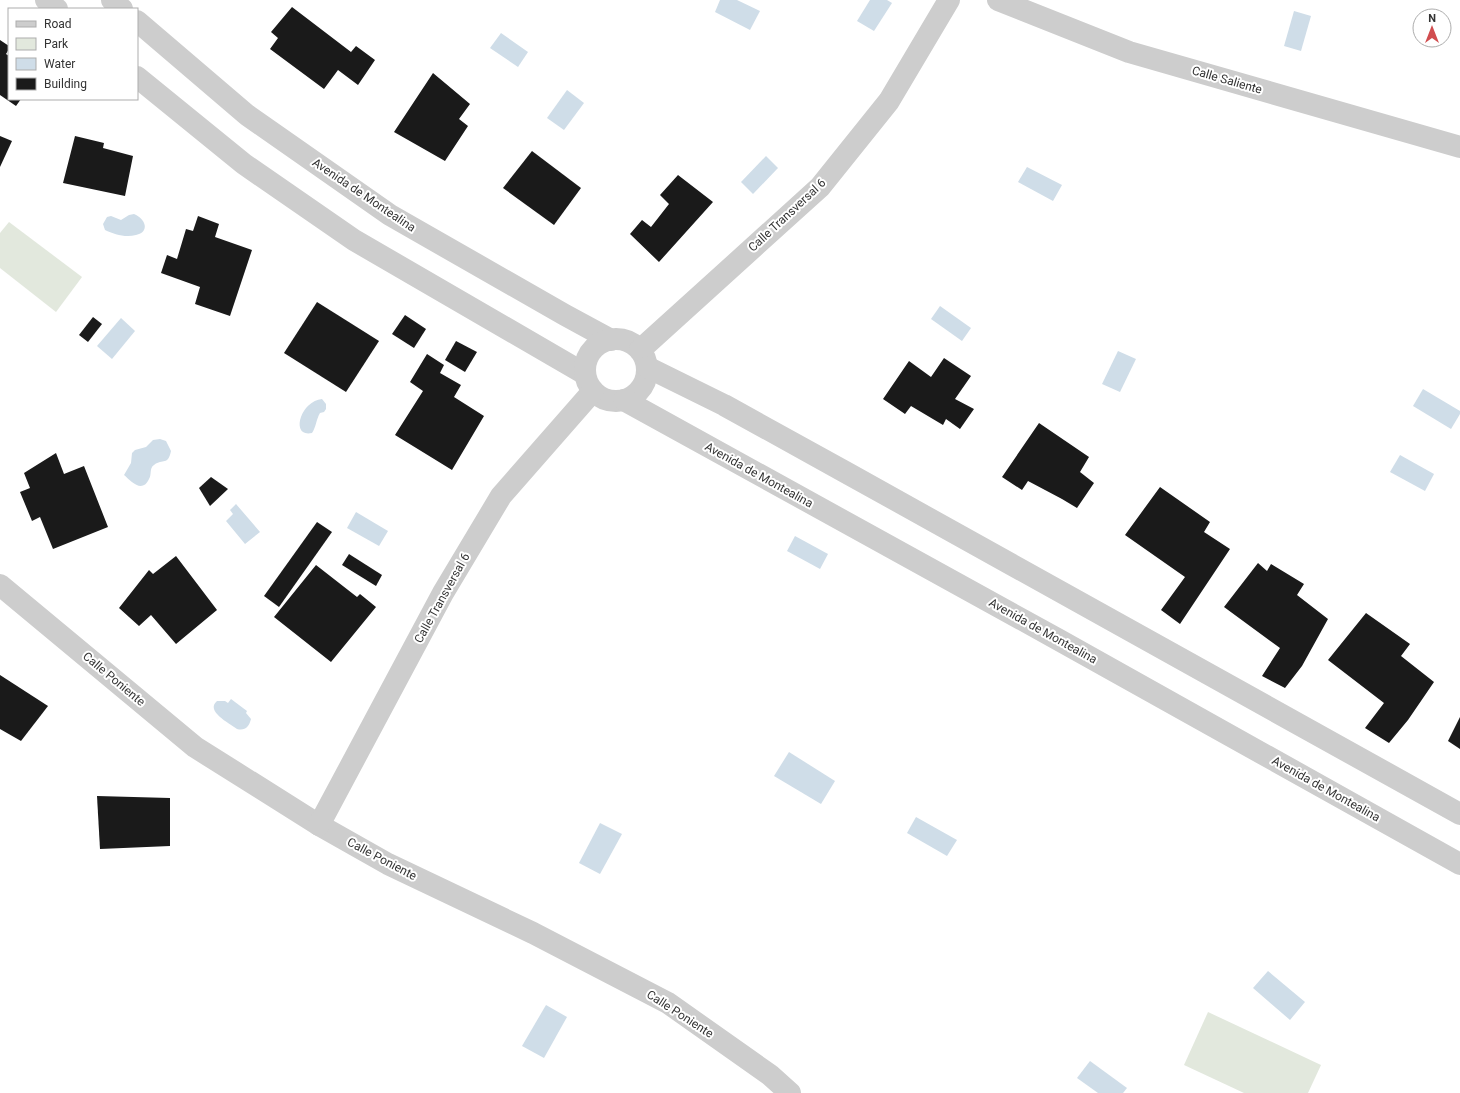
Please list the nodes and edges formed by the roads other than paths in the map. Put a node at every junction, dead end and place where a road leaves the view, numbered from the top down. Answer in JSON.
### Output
{"nodes":[{"id":1,"x":46,"y":0,"type":"edge"},
{"id":2,"x":112,"y":0,"type":"edge"},
{"id":3,"x":949,"y":0,"type":"edge"},
{"id":4,"x":998,"y":0,"type":"edge"},
{"id":5,"x":56,"y":8,"type":"edge"},
{"id":6,"x":121,"y":8,"type":"edge"},
{"id":7,"x":138,"y":22,"type":"edge"},
{"id":8,"x":138,"y":77,"type":"edge"},
{"id":9,"x":1460,"y":147,"type":"edge"},
{"id":10,"x":611,"y":340,"type":"junction"},
{"id":11,"x":643,"y":358,"type":"junction"},
{"id":12,"x":589,"y":383,"type":"junction"},
{"id":13,"x":624,"y":400,"type":"junction"},
{"id":14,"x":0,"y":585,"type":"edge"},
{"id":15,"x":1460,"y":814,"type":"edge"},
{"id":16,"x":319,"y":825,"type":"junction"},
{"id":17,"x":1460,"y":864,"type":"edge"},
{"id":18,"x":790,"y":1093,"type":"edge"}],
"edges":[{"from":1,"to":5,"type":"street"},
{"from":2,"to":6,"type":"street"},
{"from":3,"to":11,"type":"street","name":"Calle Transversal 6"},
{"from":4,"to":9,"type":"street","name":"Calle Saliente"},
{"from":7,"to":10,"type":"street","name":"Avenida de Montealina"},
{"from":8,"to":12,"type":"street"},
{"from":10,"to":11,"type":"street"},
{"from":10,"to":12,"type":"street"},
{"from":11,"to":13,"type":"street"},
{"from":11,"to":15,"type":"street"},
{"from":12,"to":13,"type":"street"},
{"from":12,"to":16,"type":"street","name":"Calle Transversal 6"},
{"from":13,"to":17,"type":"street","name":"Avenida de Montealina"},
{"from":14,"to":16,"type":"street","name":"Calle Poniente"},
{"from":16,"to":18,"type":"street","name":"Calle Poniente"}]}
